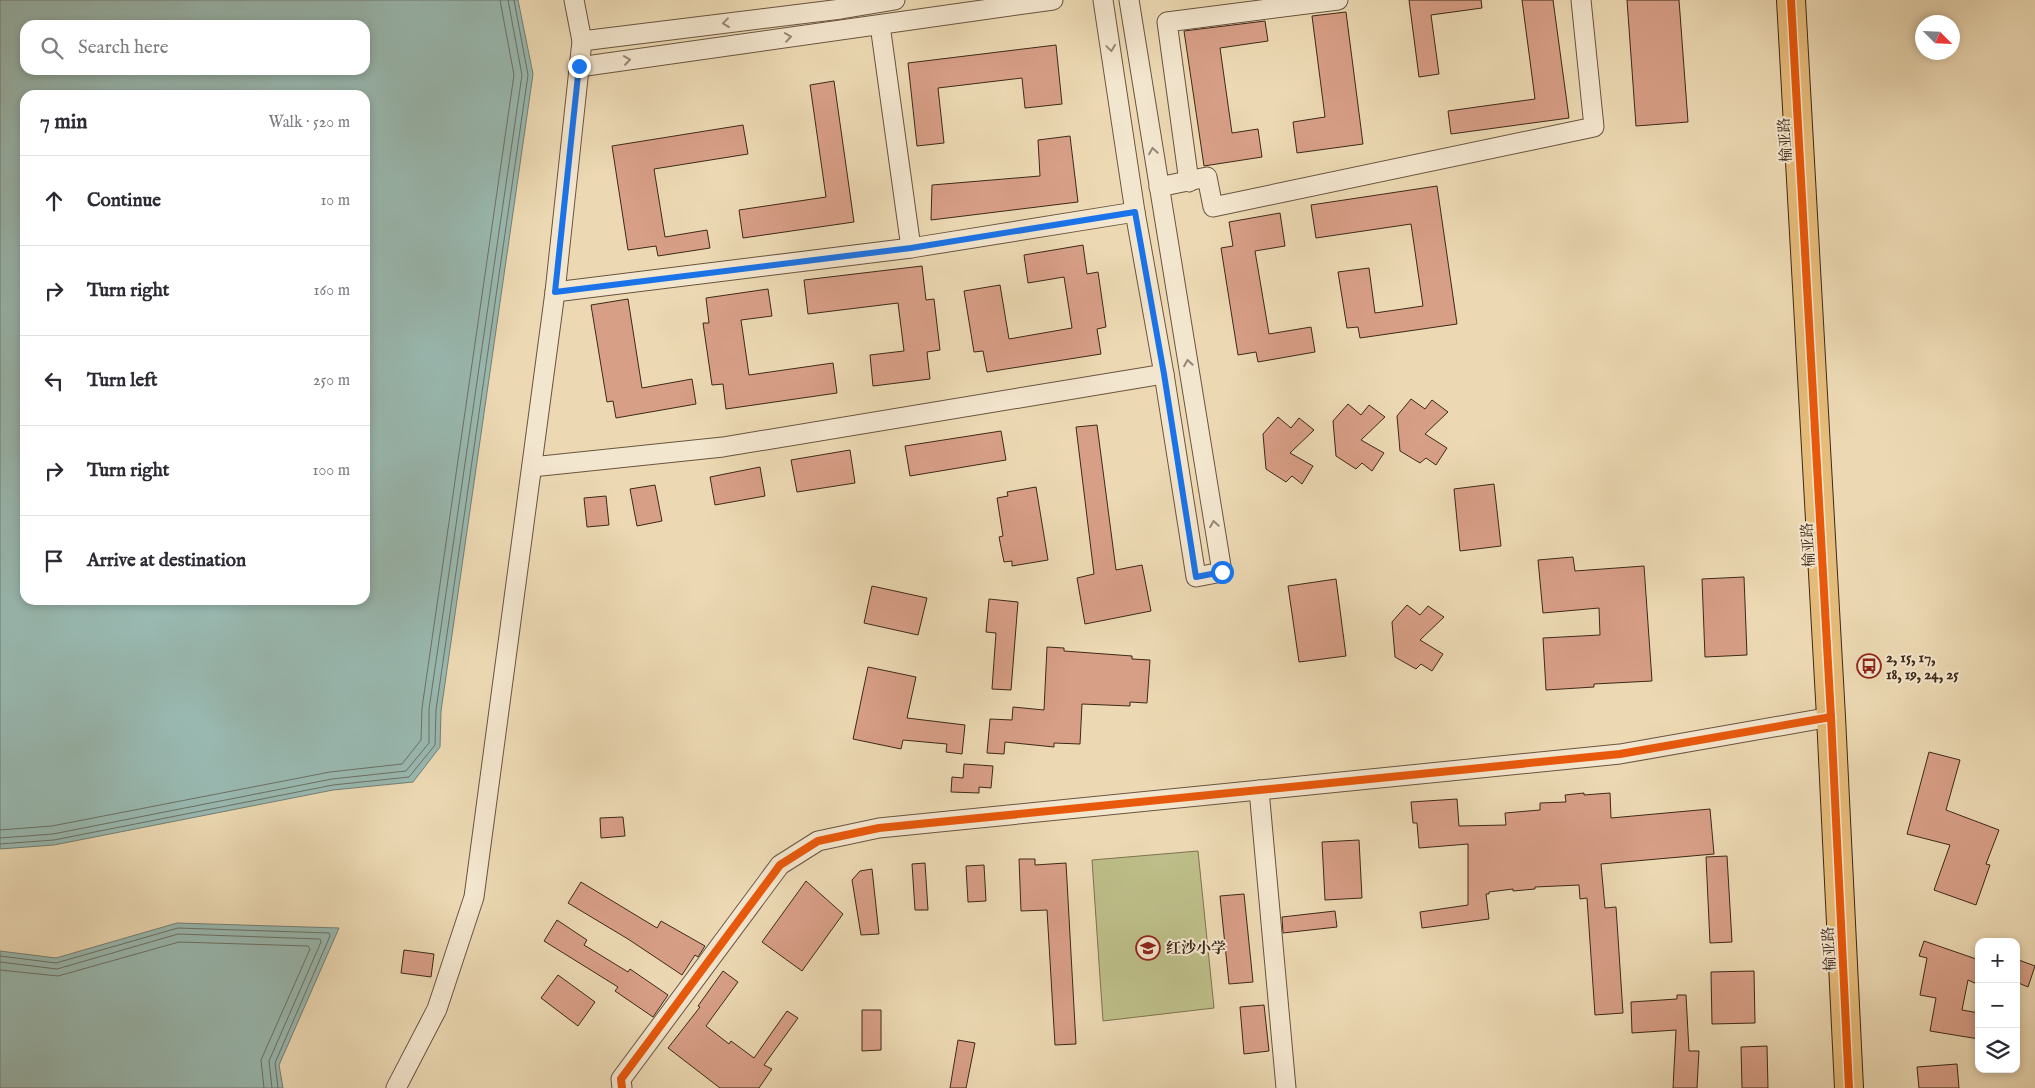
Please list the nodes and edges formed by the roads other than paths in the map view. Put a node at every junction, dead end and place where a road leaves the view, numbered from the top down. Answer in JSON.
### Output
{"nodes":[{"id":1,"x":574,"y":0,"type":"edge"},
{"id":2,"x":895,"y":0,"type":"edge"},
{"id":3,"x":1053,"y":0,"type":"edge"},
{"id":4,"x":1104,"y":0,"type":"edge"},
{"id":5,"x":1129,"y":0,"type":"edge"},
{"id":6,"x":1338,"y":0,"type":"edge"},
{"id":7,"x":1581,"y":0,"type":"edge"},
{"id":8,"x":1791,"y":0,"type":"edge"},
{"id":9,"x":1810,"y":0,"type":"edge"},
{"id":10,"x":840,"y":4,"type":"edge"},
{"id":11,"x":880,"y":25,"type":"junction"},
{"id":12,"x":582,"y":41,"type":"junction"},
{"id":13,"x":579,"y":66,"type":"junction"},
{"id":14,"x":1189,"y":182,"type":"junction"},
{"id":15,"x":1158,"y":187,"type":"junction"},
{"id":16,"x":1135,"y":212,"type":"junction"},
{"id":17,"x":911,"y":248,"type":"junction"},
{"id":18,"x":555,"y":292,"type":"junction"},
{"id":19,"x":1164,"y":374,"type":"junction"},
{"id":20,"x":532,"y":467,"type":"junction"},
{"id":21,"x":1831,"y":717,"type":"junction"},
{"id":22,"x":1259,"y":790,"type":"junction"},
{"id":23,"x":396,"y":1088,"type":"edge"},
{"id":24,"x":622,"y":1088,"type":"edge"},
{"id":25,"x":1286,"y":1088,"type":"edge"},
{"id":26,"x":1849,"y":1088,"type":"edge"},
{"id":27,"x":1865,"y":1088,"type":"edge"}],
"edges":[{"from":1,"to":12,"type":"street"},
{"from":2,"to":10,"type":"street"},
{"from":3,"to":11,"type":"street"},
{"from":4,"to":16,"type":"street","one_way":true},
{"from":15,"to":5,"type":"street","one_way":true},
{"from":6,"to":14,"type":"street"},
{"from":7,"to":14,"type":"street"},
{"from":8,"to":21,"type":"highway","name":"榆亚路"},
{"from":9,"to":27,"type":"highway","name":"榆亚路"},
{"from":10,"to":12,"type":"street","one_way":true},
{"from":13,"to":11,"type":"street","one_way":true},
{"from":11,"to":17,"type":"street"},
{"from":12,"to":13,"type":"street"},
{"from":13,"to":18,"type":"street"},
{"from":14,"to":15,"type":"street"},
{"from":19,"to":15,"type":"street","one_way":true},
{"from":16,"to":17,"type":"street"},
{"from":16,"to":19,"type":"street"},
{"from":17,"to":18,"type":"street"},
{"from":18,"to":20,"type":"street"},
{"from":19,"to":20,"type":"street"},
{"from":20,"to":23,"type":"street"},
{"from":21,"to":22,"type":"street"},
{"from":21,"to":26,"type":"highway","name":"榆亚路"},
{"from":22,"to":24,"type":"street"},
{"from":22,"to":25,"type":"street"}]}
